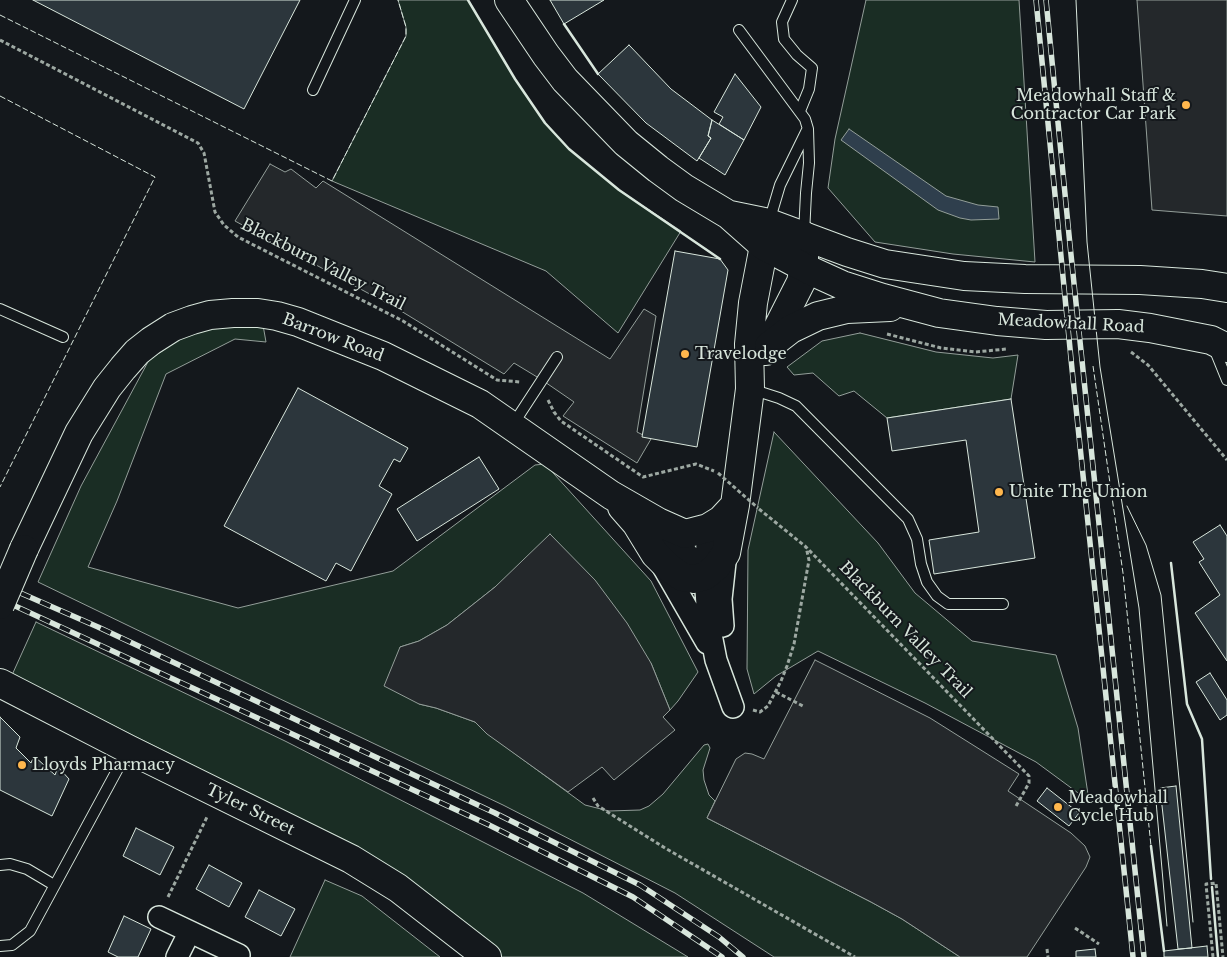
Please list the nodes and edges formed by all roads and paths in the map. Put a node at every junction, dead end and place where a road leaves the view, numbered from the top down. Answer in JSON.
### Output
{"nodes":[{"id":1,"x":355,"y":0,"type":"edge"},
{"id":2,"x":509,"y":0,"type":"edge"},
{"id":3,"x":792,"y":0,"type":"edge"},
{"id":4,"x":739,"y":30,"type":"dead end"},
{"id":5,"x":0,"y":40,"type":"edge"},
{"id":6,"x":313,"y":90,"type":"dead end"},
{"id":7,"x":800,"y":111,"type":"junction"},
{"id":8,"x":808,"y":129,"type":"junction"},
{"id":9,"x":766,"y":234,"type":"junction"},
{"id":10,"x":804,"y":236,"type":"junction"},
{"id":11,"x":804,"y":267,"type":"junction"},
{"id":12,"x":1227,"y":288,"type":"edge"},
{"id":13,"x":912,"y":306,"type":"junction"},
{"id":14,"x":0,"y":309,"type":"edge"},
{"id":15,"x":884,"y":333,"type":"dead end"},
{"id":16,"x":63,"y":337,"type":"dead end"},
{"id":17,"x":1219,"y":344,"type":"edge"},
{"id":18,"x":768,"y":346,"type":"junction"},
{"id":19,"x":1015,"y":348,"type":"dead end"},
{"id":20,"x":1126,"y":349,"type":"dead end"},
{"id":21,"x":557,"y":357,"type":"dead end"},
{"id":22,"x":497,"y":380,"type":"dead end"},
{"id":23,"x":1227,"y":380,"type":"edge"},
{"id":24,"x":750,"y":389,"type":"junction"},
{"id":25,"x":547,"y":397,"type":"dead end"},
{"id":26,"x":544,"y":404,"type":"dead end"},
{"id":27,"x":561,"y":421,"type":"dead end"},
{"id":28,"x":512,"y":426,"type":"junction"},
{"id":29,"x":1227,"y":460,"type":"edge"},
{"id":30,"x":724,"y":472,"type":"dead end"},
{"id":31,"x":720,"y":479,"type":"dead end"},
{"id":32,"x":611,"y":495,"type":"junction"},
{"id":33,"x":747,"y":505,"type":"junction"},
{"id":34,"x":658,"y":522,"type":"junction"},
{"id":35,"x":708,"y":528,"type":"junction"},
{"id":36,"x":806,"y":547,"type":"junction"},
{"id":37,"x":726,"y":553,"type":"junction"},
{"id":38,"x":655,"y":554,"type":"junction"},
{"id":39,"x":705,"y":576,"type":"junction"},
{"id":40,"x":721,"y":599,"type":"junction"},
{"id":41,"x":1003,"y":604,"type":"dead end"},
{"id":42,"x":0,"y":606,"type":"edge"},
{"id":43,"x":716,"y":660,"type":"junction"},
{"id":44,"x":0,"y":683,"type":"edge"},
{"id":45,"x":776,"y":692,"type":"junction"},
{"id":46,"x":802,"y":706,"type":"dead end"},
{"id":47,"x":741,"y":708,"type":"joint"},
{"id":48,"x":128,"y":749,"type":"junction"},
{"id":49,"x":219,"y":794,"type":"junction"},
{"id":50,"x":593,"y":798,"type":"dead end"},
{"id":51,"x":1015,"y":808,"type":"dead end"},
{"id":52,"x":0,"y":865,"type":"edge"},
{"id":53,"x":54,"y":885,"type":"junction"},
{"id":54,"x":158,"y":917,"type":"joint"},
{"id":55,"x":1075,"y":928,"type":"dead end"},
{"id":56,"x":189,"y":933,"type":"junction"},
{"id":57,"x":1100,"y":944,"type":"dead end"},
{"id":58,"x":0,"y":946,"type":"edge"},
{"id":59,"x":1047,"y":950,"type":"dead end"},
{"id":60,"x":239,"y":955,"type":"dead end"},
{"id":61,"x":177,"y":957,"type":"edge"},
{"id":62,"x":487,"y":957,"type":"edge"},
{"id":63,"x":855,"y":957,"type":"edge"},
{"id":64,"x":1048,"y":957,"type":"edge"},
{"id":65,"x":1213,"y":957,"type":"edge"},
{"id":66,"x":1223,"y":957,"type":"edge"}],
"edges":[{"from":1,"to":6,"type":"lane"},
{"from":2,"to":9,"type":"main road","name":"Meadowhall Road"},
{"from":3,"to":7,"type":"lane"},
{"from":4,"to":7,"type":"lane"},
{"from":5,"to":22,"type":"path","name":"Blackburn Valley Trail"},
{"from":7,"to":8,"type":"lane"},
{"from":8,"to":9,"type":"lane"},
{"from":8,"to":10,"type":"lane"},
{"from":9,"to":10,"type":"main road","name":"Meadowhall Road"},
{"from":9,"to":11,"type":"main road","name":"Meadowhall Road"},
{"from":9,"to":24,"type":"main road"},
{"from":10,"to":11,"type":"main road"},
{"from":10,"to":12,"type":"main road","name":"Meadowhall Road"},
{"from":11,"to":13,"type":"main road","name":"Meadowhall Road"},
{"from":11,"to":18,"type":"main road"},
{"from":13,"to":17,"type":"main road","name":"Meadowhall Road"},
{"from":13,"to":18,"type":"main road"},
{"from":14,"to":16,"type":"lane"},
{"from":15,"to":19,"type":"path"},
{"from":17,"to":23,"type":"lane"},
{"from":18,"to":24,"type":"main road"},
{"from":20,"to":29,"type":"path"},
{"from":21,"to":28,"type":"lane"},
{"from":24,"to":33,"type":"main road"},
{"from":24,"to":41,"type":"lane"},
{"from":25,"to":26,"type":"path"},
{"from":27,"to":33,"type":"path","name":"Blackburn Valley Trail","bridge":true},
{"from":28,"to":32,"type":"main road","name":"Barrow Road"},
{"from":28,"to":42,"type":"main road","name":"Barrow Road","bridge":true},
{"from":30,"to":31,"type":"path"},
{"from":32,"to":34,"type":"main road","name":"Barrow Road"},
{"from":32,"to":38,"type":"main road","name":"Barrow Road"},
{"from":33,"to":35,"type":"main road","name":"Barrow Road"},
{"from":33,"to":36,"type":"path","name":"Blackburn Valley Trail"},
{"from":33,"to":37,"type":"main road"},
{"from":34,"to":35,"type":"main road","name":"Barrow Road"},
{"from":34,"to":39,"type":"street"},
{"from":35,"to":39,"type":"street"},
{"from":36,"to":45,"type":"path"},
{"from":36,"to":51,"type":"path","name":"Blackburn Valley Trail"},
{"from":37,"to":39,"type":"main road"},
{"from":37,"to":40,"type":"street"},
{"from":38,"to":39,"type":"main road","name":"Barrow Road"},
{"from":38,"to":43,"type":"street"},
{"from":39,"to":40,"type":"street"},
{"from":39,"to":43,"type":"street"},
{"from":40,"to":43,"type":"street"},
{"from":43,"to":47,"type":"street"},
{"from":44,"to":48,"type":"main road","name":"Tyler Street"},
{"from":45,"to":46,"type":"path"},
{"from":45,"to":47,"type":"path"},
{"from":48,"to":49,"type":"main road","name":"Tyler Street"},
{"from":48,"to":53,"type":"lane"},
{"from":49,"to":54,"type":"path"},
{"from":49,"to":62,"type":"main road","name":"Tyler Street"},
{"from":50,"to":63,"type":"path"},
{"from":52,"to":53,"type":"lane"},
{"from":53,"to":58,"type":"lane"},
{"from":54,"to":56,"type":"street"},
{"from":55,"to":57,"type":"path"},
{"from":56,"to":60,"type":"street"},
{"from":56,"to":61,"type":"street"},
{"from":59,"to":64,"type":"path"},
{"from":65,"to":66,"type":"path"}]}
